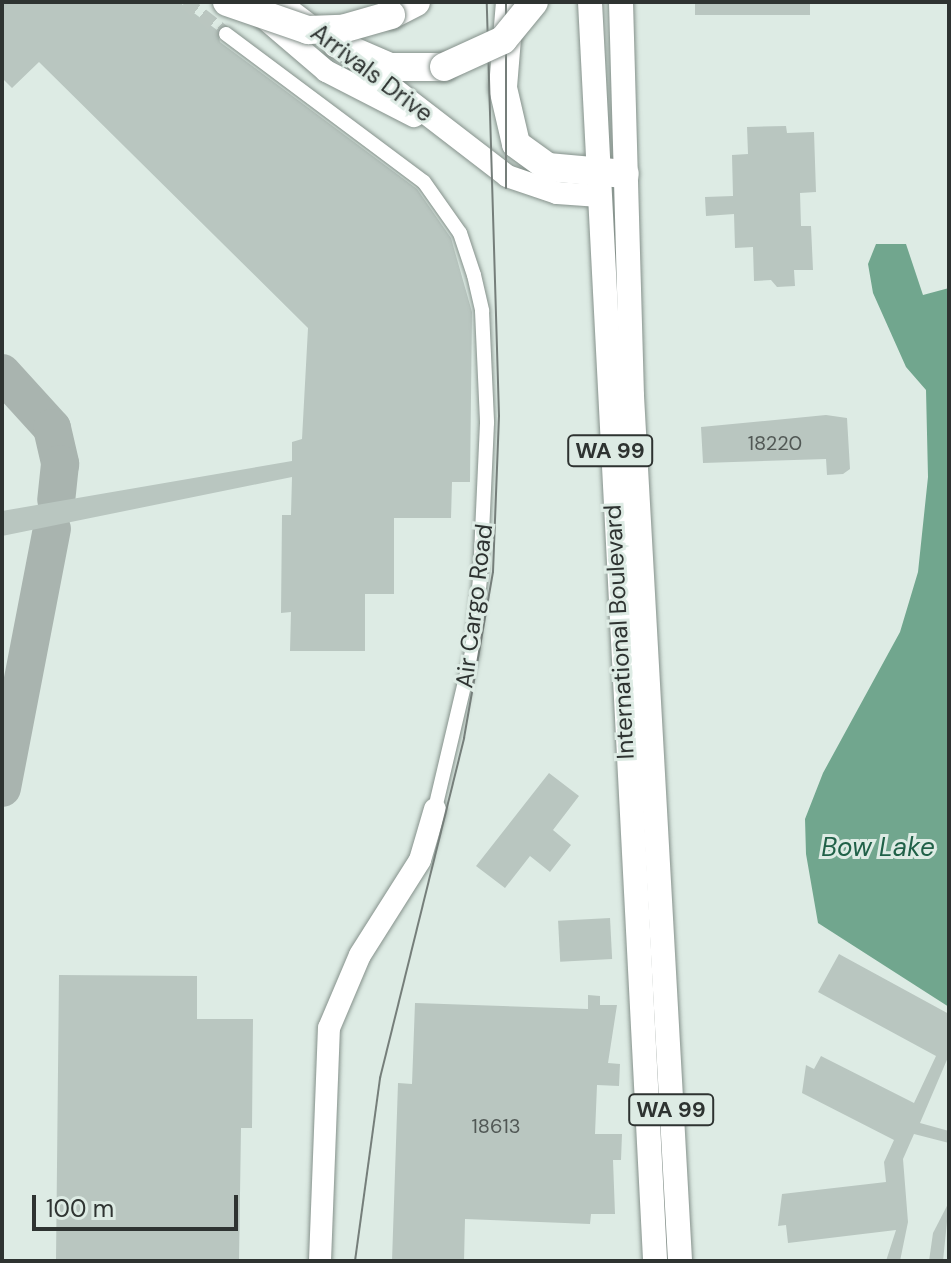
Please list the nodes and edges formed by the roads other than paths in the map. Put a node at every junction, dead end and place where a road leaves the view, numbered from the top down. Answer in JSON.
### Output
{"nodes":[{"id":1,"x":227,"y":2,"type":"tunnel mouth"},
{"id":2,"x":248,"y":2,"type":"edge"},
{"id":3,"x":510,"y":2,"type":"edge"},
{"id":4,"x":534,"y":2,"type":"edge"},
{"id":5,"x":590,"y":2,"type":"edge"},
{"id":6,"x":621,"y":2,"type":"edge"},
{"id":7,"x":281,"y":3,"type":"edge"},
{"id":8,"x":405,"y":6,"type":"edge"},
{"id":9,"x":226,"y":34,"type":"tunnel mouth"},
{"id":10,"x":337,"y":44,"type":"junction"},
{"id":11,"x":464,"y":145,"type":"junction"},
{"id":12,"x":596,"y":184,"type":"junction"},
{"id":13,"x":626,"y":186,"type":"junction"},
{"id":14,"x":435,"y":809,"type":"joint"},
{"id":15,"x":320,"y":1261,"type":"edge"},
{"id":16,"x":655,"y":1261,"type":"edge"},
{"id":17,"x":680,"y":1261,"type":"edge"}],
"edges":[{"from":1,"to":8,"type":"highway","bridge":true},
{"from":2,"to":11,"type":"main road","name":"Arrivals Drive"},
{"from":3,"to":12,"type":"highway"},
{"from":4,"to":10,"type":"highway","bridge":true},
{"from":5,"to":12,"type":"main road","name":"International Boulevard","number":"WA 99"},
{"from":6,"to":13,"type":"main road","name":"International Boulevard","number":"WA 99"},
{"from":7,"to":10,"type":"main road","name":"Arrivals Drive"},
{"from":9,"to":14,"type":"street","name":"Air Cargo Road"},
{"from":10,"to":11,"type":"main road","name":"Arrivals Drive"},
{"from":11,"to":12,"type":"main road","name":"Arrivals Drive"},
{"from":12,"to":13,"type":"highway"},
{"from":12,"to":16,"type":"main road","name":"International Boulevard","number":"WA 99"},
{"from":13,"to":17,"type":"main road","name":"International Boulevard","number":"WA 99"},
{"from":14,"to":15,"type":"main road","name":"Air Cargo Road"}]}
